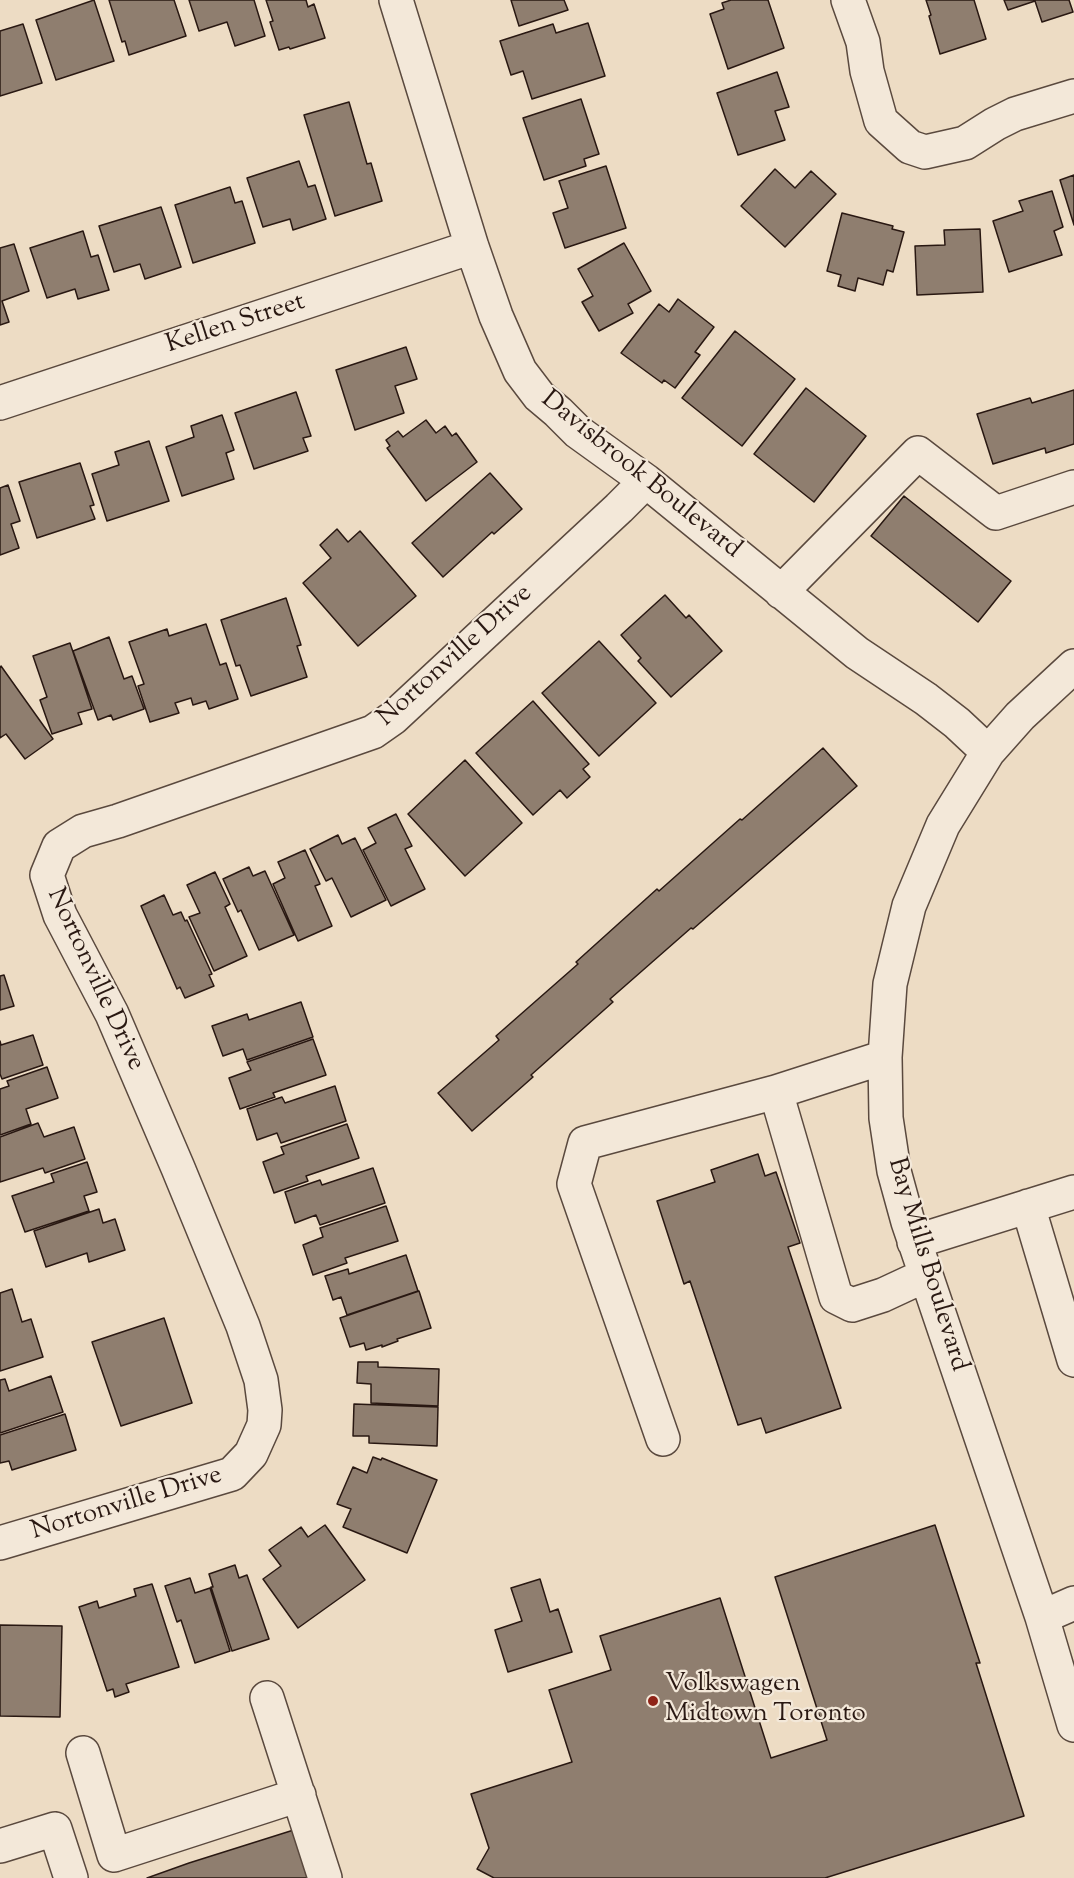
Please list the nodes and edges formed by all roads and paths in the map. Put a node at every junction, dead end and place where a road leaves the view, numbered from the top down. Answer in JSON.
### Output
{"nodes":[{"id":1,"x":396,"y":0,"type":"edge"},
{"id":2,"x":848,"y":0,"type":"edge"},
{"id":3,"x":1074,"y":96,"type":"edge"},
{"id":4,"x":472,"y":247,"type":"junction"},
{"id":5,"x":0,"y":403,"type":"edge"},
{"id":6,"x":646,"y":481,"type":"junction"},
{"id":7,"x":1074,"y":487,"type":"edge"},
{"id":8,"x":781,"y":592,"type":"junction"},
{"id":9,"x":1074,"y":666,"type":"edge"},
{"id":10,"x":988,"y":752,"type":"junction"},
{"id":11,"x":885,"y":1057,"type":"junction"},
{"id":12,"x":776,"y":1092,"type":"junction"},
{"id":13,"x":1074,"y":1192,"type":"edge"},
{"id":14,"x":1028,"y":1206,"type":"junction"},
{"id":15,"x":914,"y":1242,"type":"junction"},
{"id":16,"x":926,"y":1275,"type":"junction"},
{"id":17,"x":1074,"y":1360,"type":"edge"},
{"id":18,"x":663,"y":1439,"type":"dead end"},
{"id":19,"x":0,"y":1544,"type":"edge"},
{"id":20,"x":1074,"y":1604,"type":"edge"},
{"id":21,"x":1042,"y":1617,"type":"junction"},
{"id":22,"x":267,"y":1698,"type":"dead end"},
{"id":23,"x":1074,"y":1725,"type":"edge"},
{"id":24,"x":83,"y":1753,"type":"dead end"},
{"id":25,"x":299,"y":1795,"type":"junction"},
{"id":26,"x":0,"y":1846,"type":"edge"},
{"id":27,"x":71,"y":1878,"type":"edge"},
{"id":28,"x":325,"y":1878,"type":"edge"}],
"edges":[{"from":1,"to":4,"type":"street","name":"Davisbrook Boulevard"},
{"from":2,"to":3,"type":"street"},
{"from":4,"to":5,"type":"street","name":"Kellen Street"},
{"from":4,"to":6,"type":"street","name":"Davisbrook Boulevard"},
{"from":6,"to":8,"type":"street","name":"Davisbrook Boulevard"},
{"from":6,"to":19,"type":"street","name":"Nortonville Drive"},
{"from":7,"to":8,"type":"street"},
{"from":8,"to":10,"type":"street","name":"Davisbrook Boulevard"},
{"from":9,"to":10,"type":"street","name":"Bay Mills Boulevard"},
{"from":10,"to":11,"type":"street","name":"Bay Mills Boulevard"},
{"from":11,"to":12,"type":"street"},
{"from":11,"to":15,"type":"street","name":"Bay Mills Boulevard"},
{"from":12,"to":16,"type":"street"},
{"from":12,"to":18,"type":"street"},
{"from":13,"to":14,"type":"street"},
{"from":14,"to":15,"type":"street"},
{"from":14,"to":17,"type":"street"},
{"from":15,"to":16,"type":"street","name":"Bay Mills Boulevard"},
{"from":16,"to":21,"type":"street","name":"Bay Mills Boulevard"},
{"from":20,"to":21,"type":"street"},
{"from":21,"to":23,"type":"street","name":"Bay Mills Boulevard"},
{"from":22,"to":25,"type":"street"},
{"from":24,"to":25,"type":"street"},
{"from":25,"to":28,"type":"street"},
{"from":26,"to":27,"type":"street"}]}
